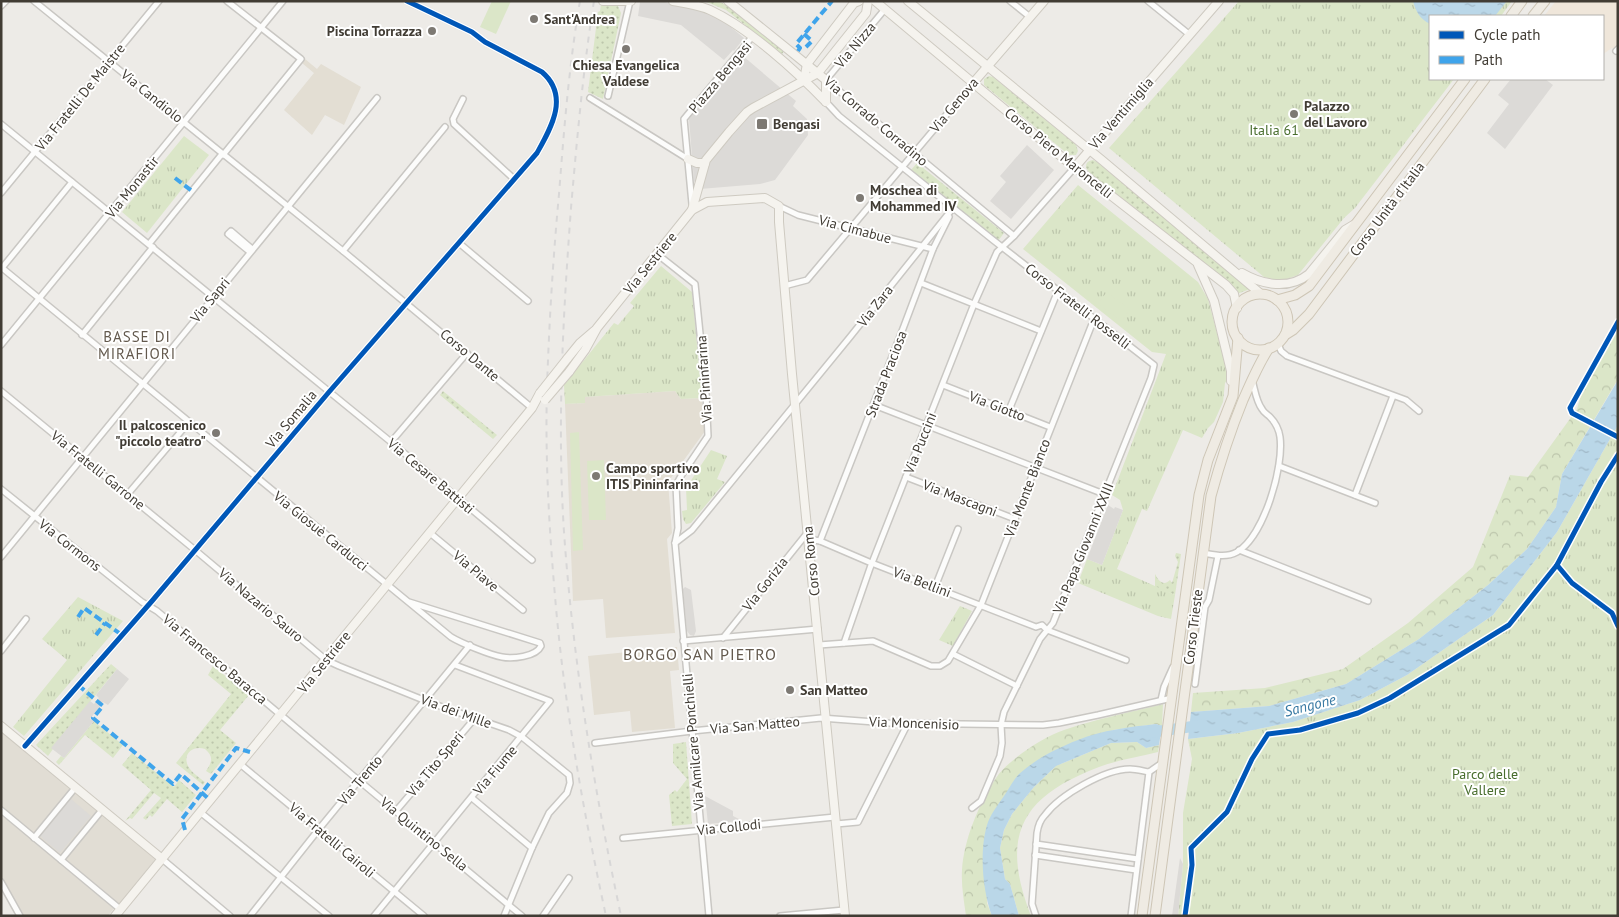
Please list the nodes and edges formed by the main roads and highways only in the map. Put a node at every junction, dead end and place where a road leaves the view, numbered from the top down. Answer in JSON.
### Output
{"nodes":[{"id":1,"x":603,"y":1,"type":"edge"},
{"id":2,"x":630,"y":1,"type":"edge"},
{"id":3,"x":673,"y":1,"type":"edge"},
{"id":4,"x":728,"y":1,"type":"edge"},
{"id":5,"x":859,"y":1,"type":"edge"},
{"id":6,"x":868,"y":1,"type":"edge"},
{"id":7,"x":875,"y":1,"type":"edge"},
{"id":8,"x":908,"y":1,"type":"edge"},
{"id":9,"x":1044,"y":1,"type":"edge"},
{"id":10,"x":1220,"y":1,"type":"edge"},
{"id":11,"x":1522,"y":1,"type":"edge"},
{"id":12,"x":1545,"y":1,"type":"edge"},
{"id":13,"x":1512,"y":15,"type":"edge"},
{"id":14,"x":1534,"y":15,"type":"edge"},
{"id":15,"x":807,"y":64,"type":"junction"},
{"id":16,"x":988,"y":66,"type":"junction"},
{"id":17,"x":818,"y":73,"type":"junction"},
{"id":18,"x":804,"y":80,"type":"junction"},
{"id":19,"x":826,"y":80,"type":"junction"},
{"id":20,"x":1464,"y":80,"type":"edge"},
{"id":21,"x":1484,"y":80,"type":"edge"},
{"id":22,"x":974,"y":82,"type":"junction"},
{"id":23,"x":814,"y":90,"type":"junction"},
{"id":24,"x":1089,"y":150,"type":"junction"},
{"id":25,"x":688,"y":159,"type":"road end"},
{"id":26,"x":705,"y":163,"type":"junction"},
{"id":27,"x":1075,"y":166,"type":"junction"},
{"id":28,"x":779,"y":206,"type":"joint"},
{"id":29,"x":692,"y":210,"type":"junction"},
{"id":30,"x":1358,"y":222,"type":"junction"},
{"id":31,"x":1197,"y":263,"type":"junction"},
{"id":32,"x":1227,"y":265,"type":"junction"},
{"id":33,"x":1261,"y":294,"type":"junction"},
{"id":34,"x":1277,"y":300,"type":"junction"},
{"id":35,"x":1237,"y":308,"type":"junction"},
{"id":36,"x":597,"y":328,"type":"junction"},
{"id":37,"x":1285,"y":335,"type":"junction"},
{"id":38,"x":1238,"y":338,"type":"junction"},
{"id":39,"x":1274,"y":346,"type":"junction"},
{"id":40,"x":1232,"y":396,"type":"junction"},
{"id":41,"x":532,"y":408,"type":"junction"},
{"id":42,"x":1,"y":726,"type":"edge"},
{"id":43,"x":161,"y":858,"type":"junction"},
{"id":44,"x":118,"y":912,"type":"edge"},
{"id":45,"x":845,"y":913,"type":"edge"},
{"id":46,"x":1142,"y":916,"type":"edge"},
{"id":47,"x":1156,"y":916,"type":"edge"}],
"edges":[{"from":1,"to":2,"type":"main road"},
{"from":3,"to":18,"type":"main road","name":"Piazza Bengasi"},
{"from":4,"to":15,"type":"main road","name":"Piazza Bengasi"},
{"from":5,"to":15,"type":"main road","name":"Via Nizza"},
{"from":6,"to":17,"type":"main road","name":"Via Nizza"},
{"from":7,"to":22,"type":"main road","name":"Corso Piero Maroncelli"},
{"from":8,"to":16,"type":"main road","name":"Corso Piero Maroncelli"},
{"from":9,"to":16,"type":"main road","name":"Via Genova"},
{"from":10,"to":24,"type":"main road","name":"Via Ventimiglia"},
{"from":11,"to":13,"type":"main road"},
{"from":12,"to":14,"type":"main road"},
{"from":15,"to":17,"type":"main road","name":"Via Corrado Corradino"},
{"from":15,"to":18,"type":"main road","name":"Via Nizza"},
{"from":16,"to":22,"type":"main road","name":"Via Genova"},
{"from":16,"to":24,"type":"main road","name":"Corso Piero Maroncelli"},
{"from":17,"to":18,"type":"main road","name":"Via Nizza"},
{"from":17,"to":19,"type":"main road","name":"Via Corrado Corradino"},
{"from":18,"to":23,"type":"main road","name":"Piazza Bengasi"},
{"from":18,"to":26,"type":"main road"},
{"from":19,"to":23,"type":"main road"},
{"from":19,"to":23,"type":"main road","name":"Piazza Bengasi"},
{"from":20,"to":30,"type":"main road","name":"Corso Unità d'Italia"},
{"from":21,"to":37,"type":"main road","name":"Corso Unità d'Italia"},
{"from":22,"to":27,"type":"main road","name":"Corso Piero Maroncelli"},
{"from":24,"to":27,"type":"main road","name":"Via Ventimiglia"},
{"from":24,"to":32,"type":"main road","name":"Corso Piero Maroncelli"},
{"from":25,"to":26,"type":"main road"},
{"from":26,"to":29,"type":"main road"},
{"from":27,"to":31,"type":"main road","name":"Corso Piero Maroncelli"},
{"from":28,"to":29,"type":"main road","name":"Via Sestriere"},
{"from":28,"to":45,"type":"main road","name":"Corso Roma"},
{"from":29,"to":36,"type":"main road","name":"Via Sestriere"},
{"from":30,"to":32,"type":"main road"},
{"from":30,"to":34,"type":"main road","name":"Corso Unità d'Italia"},
{"from":31,"to":35,"type":"main road","name":"Corso Piero Maroncelli"},
{"from":31,"to":40,"type":"main road"},
{"from":32,"to":33,"type":"main road","name":"Corso Piero Maroncelli"},
{"from":33,"to":34,"type":"main road"},
{"from":33,"to":35,"type":"main road"},
{"from":34,"to":37,"type":"main road"},
{"from":35,"to":38,"type":"main road"},
{"from":36,"to":41,"type":"main road","name":"Via Sestriere","bridge":true},
{"from":36,"to":41,"type":"main road","name":"Via Sestriere","bridge":true},
{"from":37,"to":39,"type":"main road"},
{"from":38,"to":39,"type":"main road"},
{"from":38,"to":40,"type":"main road","name":"Corso Trieste"},
{"from":39,"to":47,"type":"main road","name":"Corso Trieste"},
{"from":40,"to":46,"type":"main road","name":"Corso Trieste"},
{"from":41,"to":43,"type":"main road","name":"Via Sestriere"},
{"from":42,"to":43,"type":"main road"},
{"from":43,"to":44,"type":"main road","name":"Via Sestriere"}]}
